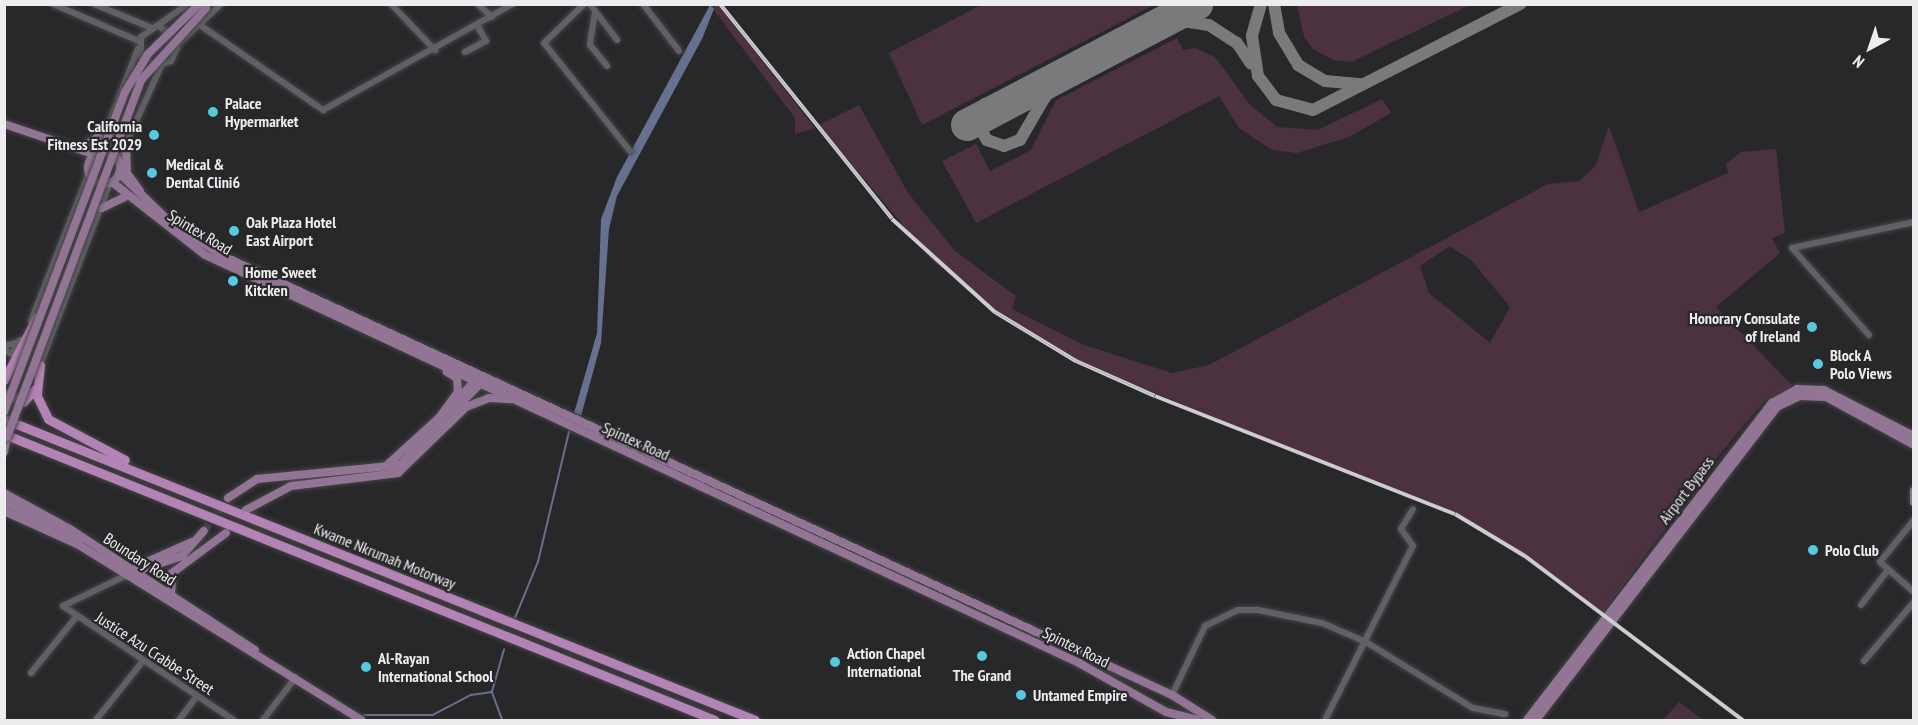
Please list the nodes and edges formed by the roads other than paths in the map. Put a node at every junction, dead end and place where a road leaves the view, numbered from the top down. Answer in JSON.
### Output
{"nodes":[{"id":1,"x":53,"y":4,"type":"edge"},
{"id":2,"x":94,"y":4,"type":"edge"},
{"id":3,"x":188,"y":4,"type":"edge"},
{"id":4,"x":221,"y":4,"type":"edge"},
{"id":5,"x":391,"y":4,"type":"edge"},
{"id":6,"x":478,"y":4,"type":"edge"},
{"id":7,"x":513,"y":4,"type":"edge"},
{"id":8,"x":584,"y":4,"type":"edge"},
{"id":9,"x":590,"y":4,"type":"edge"},
{"id":10,"x":643,"y":4,"type":"edge"},
{"id":11,"x":205,"y":6,"type":"edge"},
{"id":12,"x":595,"y":12,"type":"junction"},
{"id":13,"x":492,"y":17,"type":"junction"},
{"id":14,"x":200,"y":25,"type":"junction"},
{"id":15,"x":477,"y":25,"type":"junction"},
{"id":16,"x":153,"y":28,"type":"junction"},
{"id":17,"x":161,"y":28,"type":"junction"},
{"id":18,"x":616,"y":40,"type":"dead end"},
{"id":19,"x":139,"y":41,"type":"junction"},
{"id":20,"x":177,"y":45,"type":"junction"},
{"id":21,"x":138,"y":49,"type":"junction"},
{"id":22,"x":435,"y":50,"type":"junction"},
{"id":23,"x":679,"y":51,"type":"dead end"},
{"id":24,"x":465,"y":52,"type":"dead end"},
{"id":25,"x":161,"y":66,"type":"junction"},
{"id":26,"x":607,"y":66,"type":"dead end"},
{"id":27,"x":4,"y":124,"type":"edge"},
{"id":28,"x":104,"y":133,"type":"junction"},
{"id":29,"x":57,"y":141,"type":"junction"},
{"id":30,"x":126,"y":146,"type":"junction"},
{"id":31,"x":80,"y":148,"type":"junction"},
{"id":32,"x":630,"y":151,"type":"dead end"},
{"id":33,"x":97,"y":154,"type":"junction"},
{"id":34,"x":118,"y":161,"type":"junction"},
{"id":35,"x":89,"y":164,"type":"junction"},
{"id":36,"x":119,"y":172,"type":"junction"},
{"id":37,"x":89,"y":173,"type":"junction"},
{"id":38,"x":111,"y":183,"type":"junction"},
{"id":39,"x":125,"y":197,"type":"junction"},
{"id":40,"x":151,"y":207,"type":"junction"},
{"id":41,"x":102,"y":208,"type":"junction"},
{"id":42,"x":1914,"y":222,"type":"edge"},
{"id":43,"x":56,"y":280,"type":"junction"},
{"id":44,"x":363,"y":328,"type":"junction"},
{"id":45,"x":1869,"y":335,"type":"dead end"},
{"id":46,"x":19,"y":341,"type":"junction"},
{"id":47,"x":7,"y":350,"type":"edge"},
{"id":48,"x":39,"y":365,"type":"joint"},
{"id":49,"x":5,"y":369,"type":"edge"},
{"id":50,"x":482,"y":378,"type":"junction"},
{"id":51,"x":4,"y":380,"type":"edge"},
{"id":52,"x":36,"y":388,"type":"junction"},
{"id":53,"x":4,"y":393,"type":"edge"},
{"id":54,"x":515,"y":399,"type":"junction"},
{"id":55,"x":4,"y":412,"type":"edge"},
{"id":56,"x":439,"y":418,"type":"junction"},
{"id":57,"x":4,"y":419,"type":"edge"},
{"id":58,"x":1914,"y":436,"type":"edge"},
{"id":59,"x":6,"y":438,"type":"edge"},
{"id":60,"x":1914,"y":445,"type":"edge"},
{"id":61,"x":4,"y":452,"type":"edge"},
{"id":62,"x":373,"y":471,"type":"junction"},
{"id":63,"x":337,"y":473,"type":"junction"},
{"id":64,"x":347,"y":480,"type":"junction"},
{"id":65,"x":1914,"y":491,"type":"edge"},
{"id":66,"x":4,"y":493,"type":"edge"},
{"id":67,"x":228,"y":498,"type":"tunnel mouth"},
{"id":68,"x":4,"y":502,"type":"edge"},
{"id":69,"x":1914,"y":502,"type":"edge"},
{"id":70,"x":216,"y":503,"type":"junction"},
{"id":71,"x":1413,"y":509,"type":"dead end"},
{"id":72,"x":246,"y":510,"type":"dead end"},
{"id":73,"x":4,"y":511,"type":"edge"},
{"id":74,"x":1914,"y":520,"type":"edge"},
{"id":75,"x":226,"y":532,"type":"dead end"},
{"id":76,"x":87,"y":542,"type":"junction"},
{"id":77,"x":117,"y":560,"type":"junction"},
{"id":78,"x":148,"y":561,"type":"junction"},
{"id":79,"x":165,"y":562,"type":"junction"},
{"id":80,"x":1888,"y":570,"type":"junction"},
{"id":81,"x":127,"y":573,"type":"junction"},
{"id":82,"x":159,"y":588,"type":"junction"},
{"id":83,"x":1914,"y":592,"type":"edge"},
{"id":84,"x":171,"y":595,"type":"junction"},
{"id":85,"x":1913,"y":604,"type":"edge"},
{"id":86,"x":1862,"y":605,"type":"dead end"},
{"id":87,"x":76,"y":617,"type":"junction"},
{"id":88,"x":1366,"y":642,"type":"junction"},
{"id":89,"x":258,"y":653,"type":"junction"},
{"id":90,"x":143,"y":661,"type":"junction"},
{"id":91,"x":1864,"y":661,"type":"dead end"},
{"id":92,"x":31,"y":673,"type":"dead end"},
{"id":93,"x":296,"y":677,"type":"junction"},
{"id":94,"x":197,"y":696,"type":"junction"},
{"id":95,"x":1172,"y":697,"type":"junction"},
{"id":96,"x":1166,"y":713,"type":"edge"},
{"id":97,"x":1505,"y":714,"type":"dead end"},
{"id":98,"x":96,"y":720,"type":"edge"},
{"id":99,"x":179,"y":720,"type":"edge"},
{"id":100,"x":233,"y":720,"type":"edge"},
{"id":101,"x":263,"y":720,"type":"edge"},
{"id":102,"x":361,"y":720,"type":"edge"},
{"id":103,"x":715,"y":720,"type":"edge"},
{"id":104,"x":755,"y":720,"type":"edge"},
{"id":105,"x":1193,"y":720,"type":"edge"},
{"id":106,"x":1212,"y":720,"type":"edge"},
{"id":107,"x":1325,"y":720,"type":"edge"},
{"id":108,"x":1527,"y":720,"type":"edge"},
{"id":109,"x":1536,"y":720,"type":"edge"}],
"edges":[{"from":1,"to":19,"type":"street"},
{"from":2,"to":16,"type":"street"},
{"from":3,"to":17,"type":"street"},
{"from":4,"to":14,"type":"street"},
{"from":5,"to":22,"type":"street"},
{"from":6,"to":13,"type":"street"},
{"from":7,"to":13,"type":"street"},
{"from":8,"to":32,"type":"street"},
{"from":9,"to":12,"type":"street"},
{"from":10,"to":23,"type":"street"},
{"from":11,"to":43,"type":"main road","bridge":true},
{"from":11,"to":59,"type":"main road","bridge":true},
{"from":12,"to":18,"type":"street"},
{"from":12,"to":26,"type":"street"},
{"from":13,"to":15,"type":"street"},
{"from":14,"to":20,"type":"street"},
{"from":14,"to":22,"type":"street"},
{"from":15,"to":22,"type":"street"},
{"from":15,"to":24,"type":"street"},
{"from":16,"to":17,"type":"street"},
{"from":16,"to":19,"type":"street"},
{"from":17,"to":20,"type":"street"},
{"from":19,"to":21,"type":"street"},
{"from":20,"to":25,"type":"street"},
{"from":21,"to":25,"type":"street"},
{"from":21,"to":28,"type":"street"},
{"from":25,"to":30,"type":"street"},
{"from":27,"to":29,"type":"main road"},
{"from":28,"to":31,"type":"main road"},
{"from":28,"to":33,"type":"street"},
{"from":29,"to":31,"type":"main road"},
{"from":29,"to":35,"type":"main road"},
{"from":30,"to":34,"type":"street"},
{"from":30,"to":40,"type":"main road"},
{"from":31,"to":33,"type":"main road"},
{"from":33,"to":34,"type":"main road"},
{"from":33,"to":35,"type":"main road"},
{"from":34,"to":36,"type":"main road"},
{"from":35,"to":37,"type":"main road"},
{"from":36,"to":38,"type":"main road"},
{"from":36,"to":40,"type":"main road","name":"Spintex Road"},
{"from":37,"to":38,"type":"main road"},
{"from":37,"to":46,"type":"street"},
{"from":38,"to":39,"type":"main road","name":"Spintex Road"},
{"from":38,"to":41,"type":"street"},
{"from":39,"to":41,"type":"main road"},
{"from":39,"to":44,"type":"main road","name":"Spintex Road"},
{"from":40,"to":50,"type":"main road","name":"Spintex Road"},
{"from":41,"to":48,"type":"street"},
{"from":42,"to":45,"type":"street"},
{"from":43,"to":51,"type":"highway","bridge":true},
{"from":43,"to":55,"type":"main road","bridge":true},
{"from":44,"to":50,"type":"main road","name":"Spintex Road"},
{"from":44,"to":56,"type":"main road"},
{"from":46,"to":47,"type":"street"},
{"from":46,"to":47,"type":"street"},
{"from":47,"to":49,"type":"highway"},
{"from":48,"to":52,"type":"highway"},
{"from":50,"to":54,"type":"main road","name":"Spintex Road"},
{"from":50,"to":56,"type":"main road"},
{"from":50,"to":62,"type":"main road"},
{"from":50,"to":95,"type":"main road","name":"Spintex Road"},
{"from":52,"to":53,"type":"highway"},
{"from":52,"to":70,"type":"highway"},
{"from":54,"to":64,"type":"main road"},
{"from":54,"to":96,"type":"main road","name":"Spintex Road"},
{"from":56,"to":62,"type":"main road"},
{"from":57,"to":70,"type":"highway","name":"Kwame Nkrumah Motorway"},
{"from":58,"to":108,"type":"main road","name":"Airport Bypass"},
{"from":59,"to":61,"type":"main road"},
{"from":59,"to":103,"type":"highway","name":"Kwame Nkrumah Motorway"},
{"from":60,"to":109,"type":"main road","name":"Airport Bypass"},
{"from":62,"to":63,"type":"main road"},
{"from":63,"to":64,"type":"main road"},
{"from":63,"to":67,"type":"main road"},
{"from":64,"to":72,"type":"main road"},
{"from":65,"to":69,"type":"main road"},
{"from":66,"to":76,"type":"main road","name":"Boundary Road"},
{"from":68,"to":76,"type":"main road"},
{"from":70,"to":104,"type":"highway","name":"Kwame Nkrumah Motorway"},
{"from":71,"to":88,"type":"street"},
{"from":73,"to":81,"type":"main road","name":"Boundary Road"},
{"from":74,"to":80,"type":"street"},
{"from":75,"to":84,"type":"main road"},
{"from":76,"to":77,"type":"main road","name":"Boundary Road"},
{"from":77,"to":78,"type":"main road"},
{"from":77,"to":81,"type":"main road","name":"Boundary Road"},
{"from":78,"to":79,"type":"main road"},
{"from":78,"to":81,"type":"main road"},
{"from":79,"to":81,"type":"main road"},
{"from":79,"to":82,"type":"main road"},
{"from":80,"to":83,"type":"street"},
{"from":80,"to":86,"type":"street"},
{"from":81,"to":82,"type":"main road","name":"Boundary Road"},
{"from":81,"to":87,"type":"street","name":"Justice Azu Crabbe Street"},
{"from":81,"to":89,"type":"main road","name":"Boundary Road"},
{"from":82,"to":84,"type":"main road","name":"Boundary Road"},
{"from":84,"to":89,"type":"main road","name":"Boundary Road"},
{"from":85,"to":91,"type":"street"},
{"from":87,"to":90,"type":"street","name":"Justice Azu Crabbe Street"},
{"from":87,"to":92,"type":"street"},
{"from":88,"to":95,"type":"street"},
{"from":88,"to":97,"type":"street"},
{"from":88,"to":107,"type":"street"},
{"from":89,"to":93,"type":"main road","name":"Boundary Road"},
{"from":90,"to":94,"type":"street","name":"Justice Azu Crabbe Street"},
{"from":90,"to":98,"type":"street"},
{"from":93,"to":101,"type":"street"},
{"from":93,"to":102,"type":"main road","name":"Boundary Road"},
{"from":94,"to":99,"type":"street"},
{"from":94,"to":100,"type":"street","name":"Justice Azu Crabbe Street"},
{"from":95,"to":96,"type":"main road"},
{"from":95,"to":96,"type":"main road"},
{"from":95,"to":106,"type":"main road","name":"Spintex Road"},
{"from":96,"to":105,"type":"main road","name":"Spintex Road"}]}
